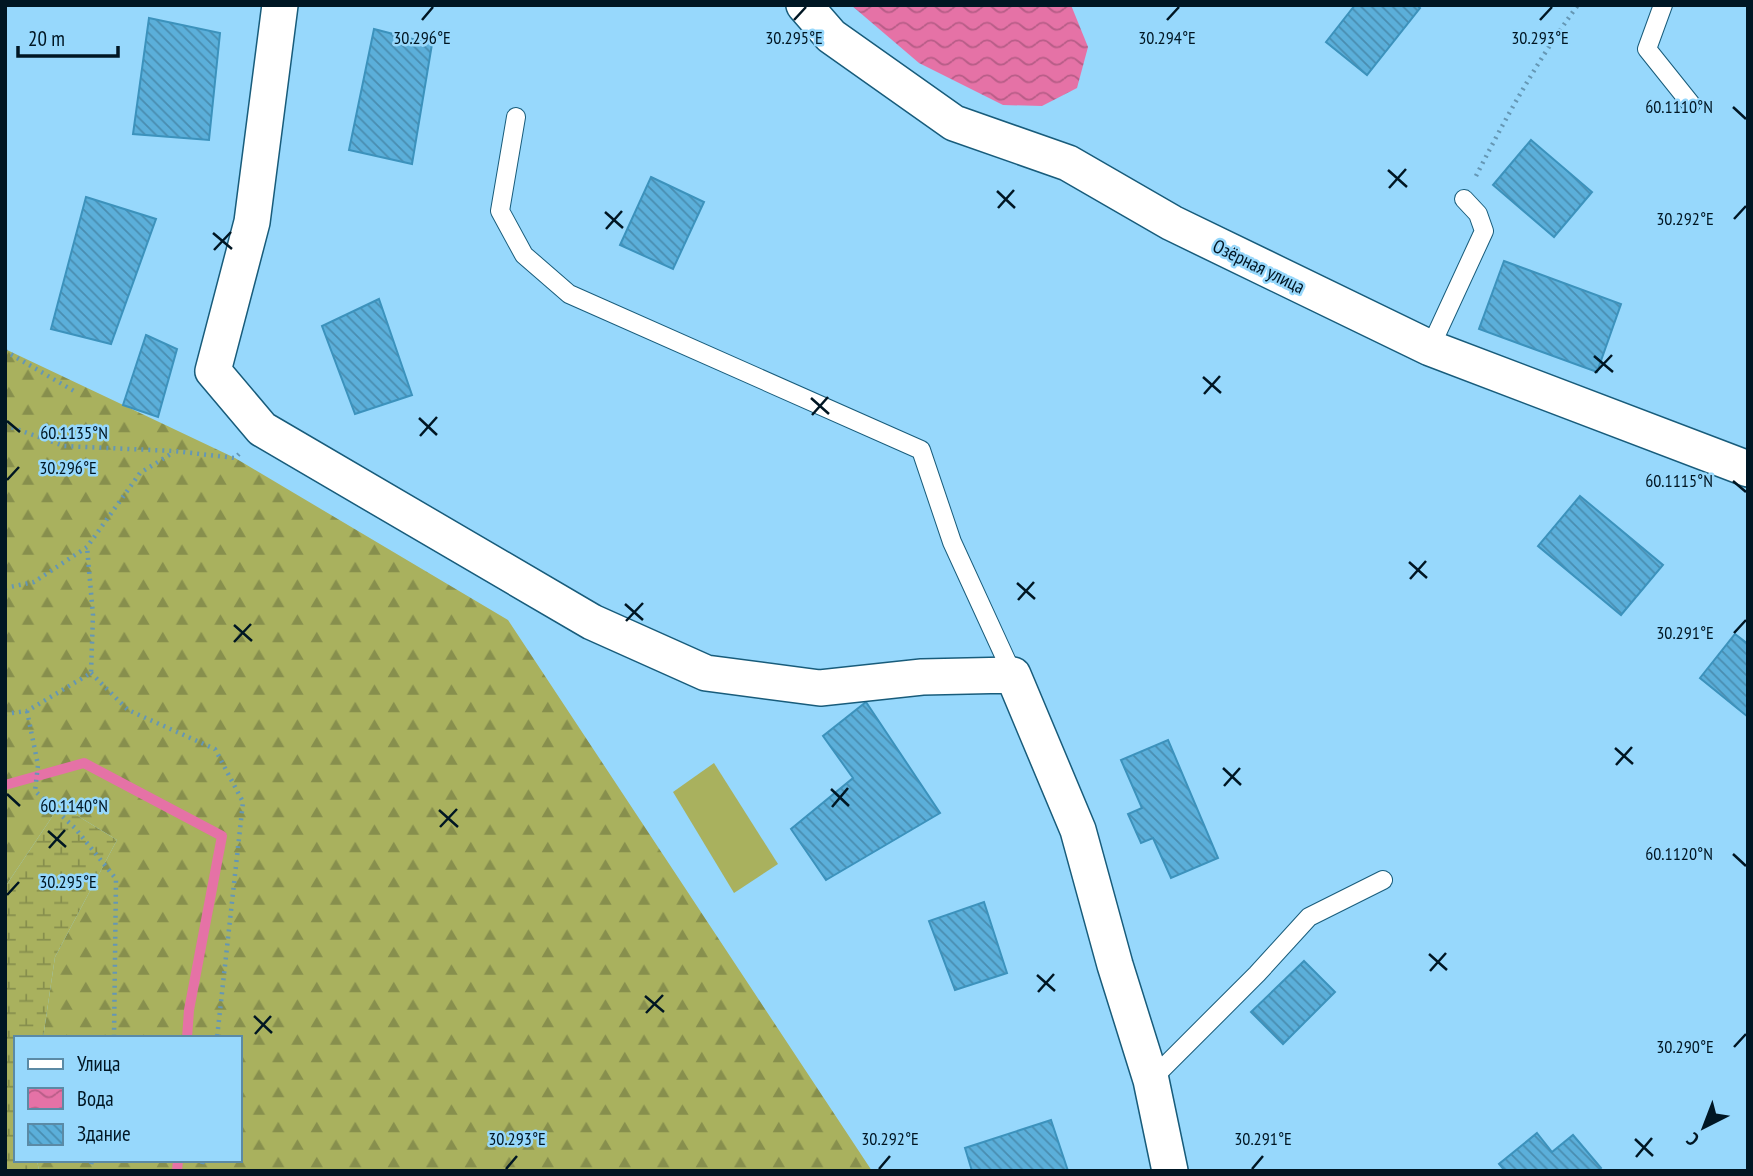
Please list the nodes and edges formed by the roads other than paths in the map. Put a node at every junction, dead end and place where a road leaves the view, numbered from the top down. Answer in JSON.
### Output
{"nodes":[{"id":1,"x":280,"y":5,"type":"edge"},
{"id":2,"x":804,"y":5,"type":"edge"},
{"id":3,"x":1663,"y":5,"type":"edge"},
{"id":4,"x":1691,"y":104,"type":"dead end"},
{"id":5,"x":516,"y":117,"type":"dead end"},
{"id":6,"x":1464,"y":199,"type":"road end"},
{"id":7,"x":1430,"y":348,"type":"junction"},
{"id":8,"x":1748,"y":469,"type":"edge"},
{"id":9,"x":1013,"y":675,"type":"junction"},
{"id":10,"x":1384,"y":880,"type":"dead end"},
{"id":11,"x":1151,"y":1080,"type":"junction"},
{"id":12,"x":1170,"y":1171,"type":"edge"}],
"edges":[{"from":1,"to":9,"type":"street"},
{"from":2,"to":7,"type":"street","name":"Озёрная улица"},
{"from":3,"to":4,"type":"lane"},
{"from":5,"to":9,"type":"lane"},
{"from":6,"to":7,"type":"lane"},
{"from":7,"to":8,"type":"street","name":"Озёрная улица"},
{"from":9,"to":11,"type":"street"},
{"from":10,"to":11,"type":"lane"},
{"from":11,"to":12,"type":"street"}]}
